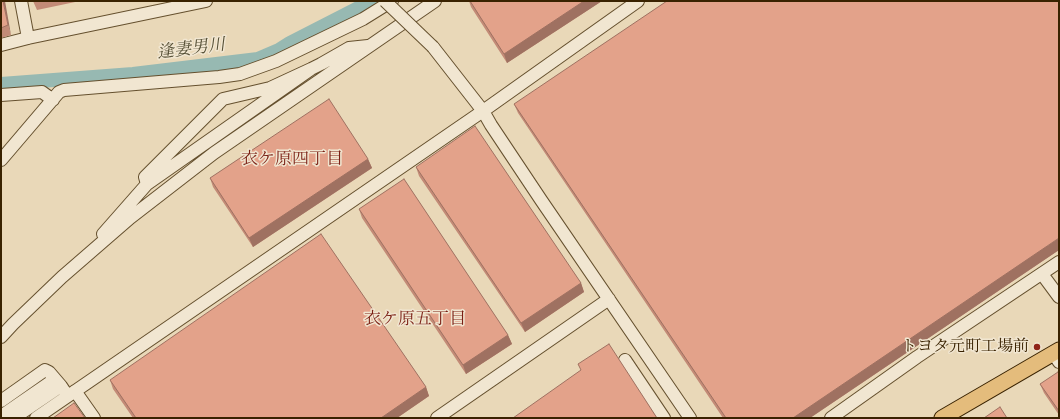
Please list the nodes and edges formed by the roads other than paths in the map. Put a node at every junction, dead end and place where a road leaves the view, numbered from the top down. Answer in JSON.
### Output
{"nodes":[{"id":1,"x":21,"y":1,"type":"edge"},
{"id":2,"x":206,"y":1,"type":"edge"},
{"id":3,"x":385,"y":1,"type":"edge"},
{"id":4,"x":392,"y":1,"type":"edge"},
{"id":5,"x":435,"y":1,"type":"edge"},
{"id":6,"x":638,"y":1,"type":"edge"},
{"id":7,"x":28,"y":38,"type":"junction"},
{"id":8,"x":1,"y":45,"type":"edge"},
{"id":9,"x":370,"y":46,"type":"junction"},
{"id":10,"x":311,"y":69,"type":"junction"},
{"id":11,"x":1,"y":95,"type":"edge"},
{"id":12,"x":53,"y":100,"type":"junction"},
{"id":13,"x":483,"y":111,"type":"junction"},
{"id":14,"x":1,"y":160,"type":"edge"},
{"id":15,"x":147,"y":184,"type":"junction"},
{"id":16,"x":88,"y":254,"type":"junction"},
{"id":17,"x":1059,"y":262,"type":"edge"},
{"id":18,"x":1042,"y":274,"type":"junction"},
{"id":19,"x":1059,"y":297,"type":"edge"},
{"id":20,"x":609,"y":299,"type":"junction"},
{"id":21,"x":1,"y":338,"type":"edge"},
{"id":22,"x":1057,"y":355,"type":"edge"},
{"id":23,"x":625,"y":360,"type":"dead end"},
{"id":24,"x":65,"y":388,"type":"junction"},
{"id":25,"x":1,"y":401,"type":"edge"},
{"id":26,"x":1,"y":416,"type":"edge"},
{"id":27,"x":14,"y":418,"type":"edge"},
{"id":28,"x":36,"y":418,"type":"edge"},
{"id":29,"x":94,"y":418,"type":"edge"},
{"id":30,"x":437,"y":418,"type":"edge"},
{"id":31,"x":664,"y":418,"type":"edge"},
{"id":32,"x":690,"y":418,"type":"edge"},
{"id":33,"x":831,"y":418,"type":"edge"},
{"id":34,"x":942,"y":418,"type":"edge"}],
"edges":[{"from":1,"to":7,"type":"street"},
{"from":2,"to":7,"type":"street"},
{"from":3,"to":13,"type":"street","bridge":true},
{"from":4,"to":12,"type":"street"},
{"from":5,"to":9,"type":"street"},
{"from":6,"to":13,"type":"street"},
{"from":7,"to":8,"type":"street"},
{"from":9,"to":10,"type":"street"},
{"from":9,"to":16,"type":"street"},
{"from":10,"to":15,"type":"street"},
{"from":10,"to":15,"type":"street"},
{"from":11,"to":12,"type":"street"},
{"from":12,"to":14,"type":"street"},
{"from":13,"to":20,"type":"street"},
{"from":13,"to":24,"type":"street"},
{"from":15,"to":16,"type":"street"},
{"from":16,"to":21,"type":"street"},
{"from":17,"to":18,"type":"street"},
{"from":18,"to":19,"type":"street"},
{"from":18,"to":33,"type":"street"},
{"from":20,"to":30,"type":"street"},
{"from":20,"to":32,"type":"street"},
{"from":22,"to":34,"type":"main road"},
{"from":23,"to":31,"type":"street"},
{"from":24,"to":25,"type":"street"},
{"from":24,"to":26,"type":"street"},
{"from":24,"to":27,"type":"street"},
{"from":24,"to":28,"type":"street"},
{"from":24,"to":29,"type":"street"}]}
